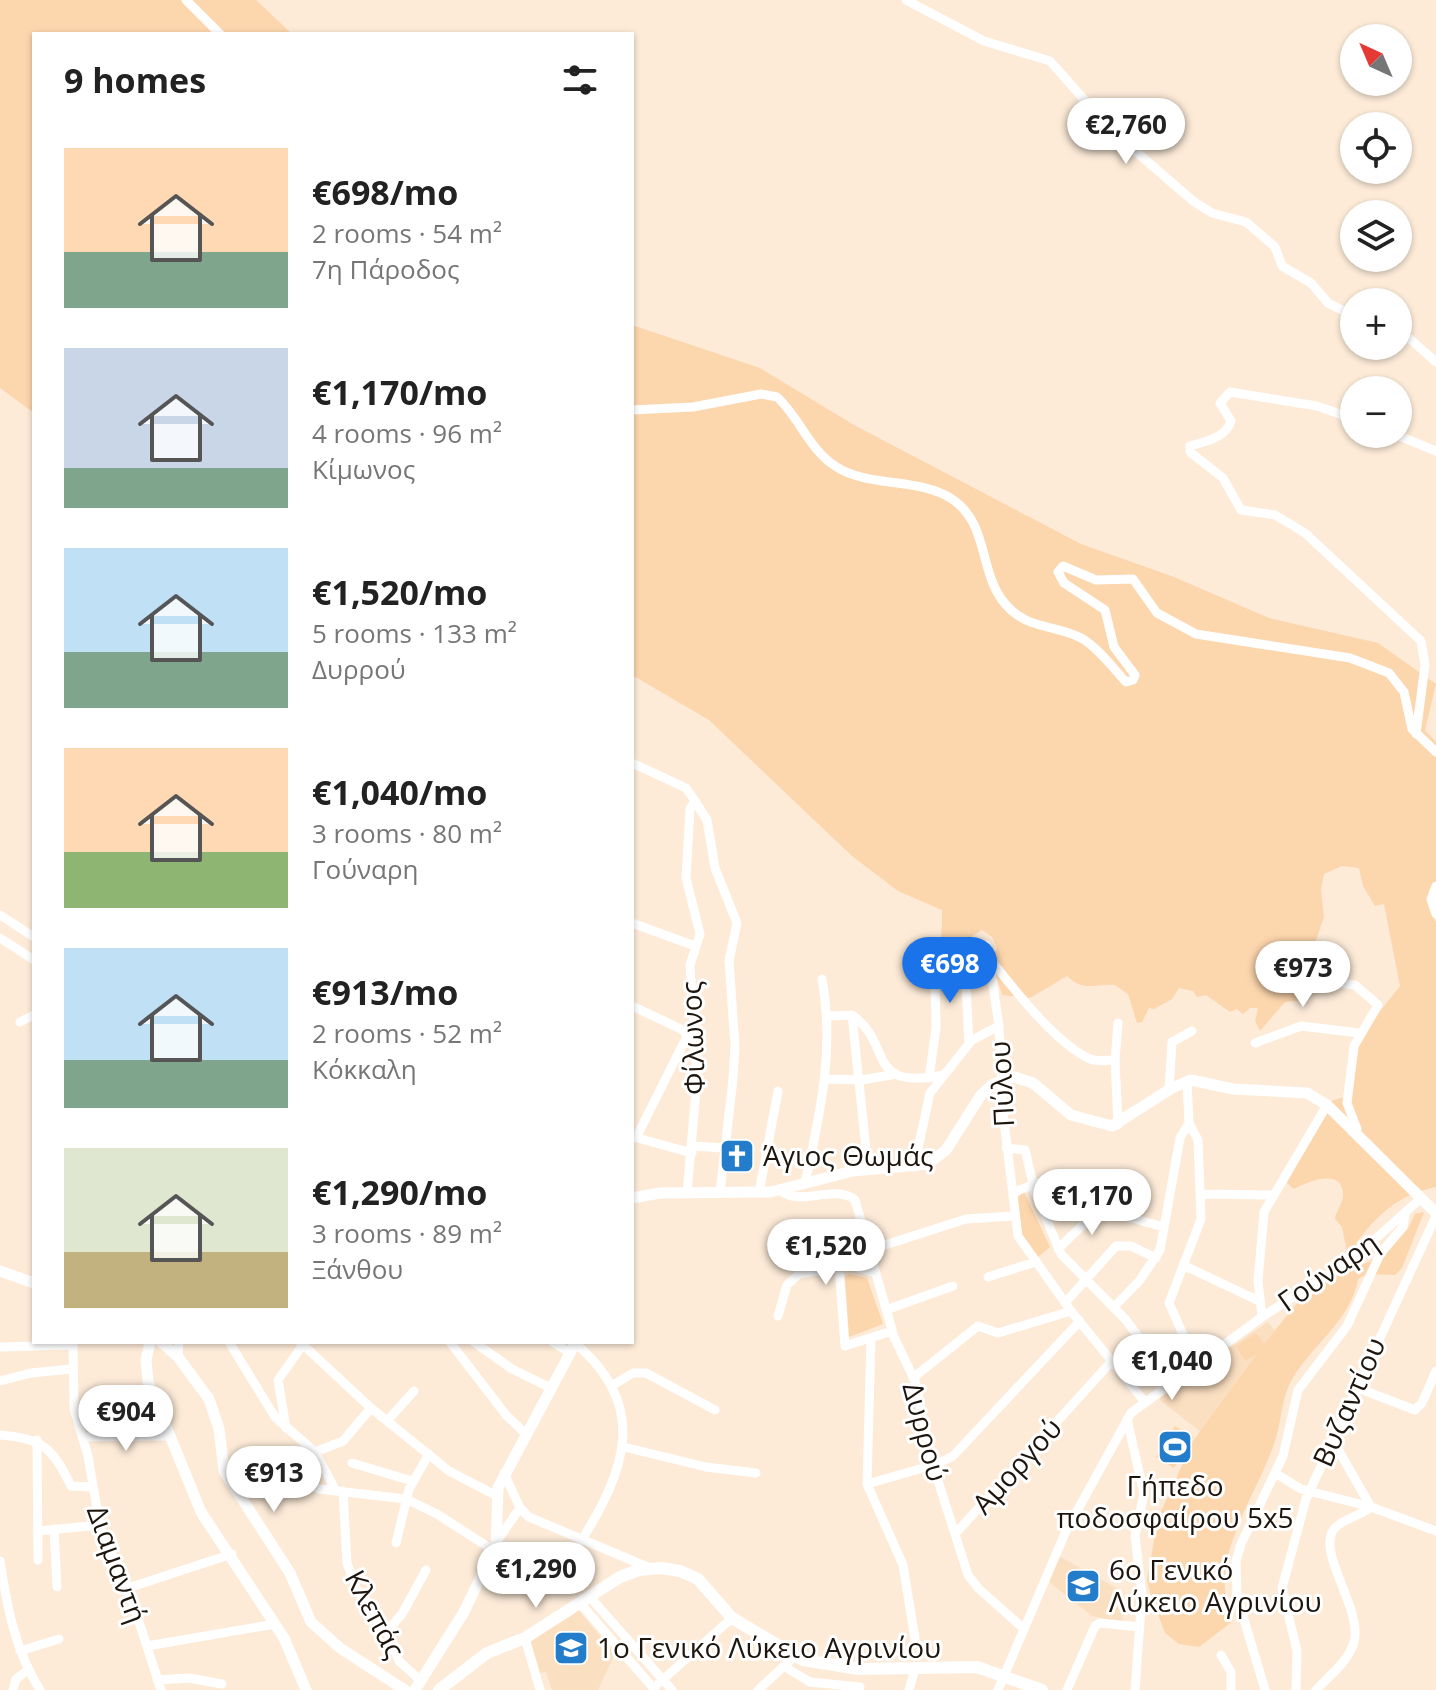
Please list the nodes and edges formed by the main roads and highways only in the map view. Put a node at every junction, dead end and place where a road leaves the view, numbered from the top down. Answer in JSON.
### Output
{"nodes":[{"id":1,"x":439,"y":1690,"type":"edge"},
{"id":2,"x":1042,"y":1690,"type":"edge"}],
"edges":[{"from":1,"to":2,"type":"main road"}]}
